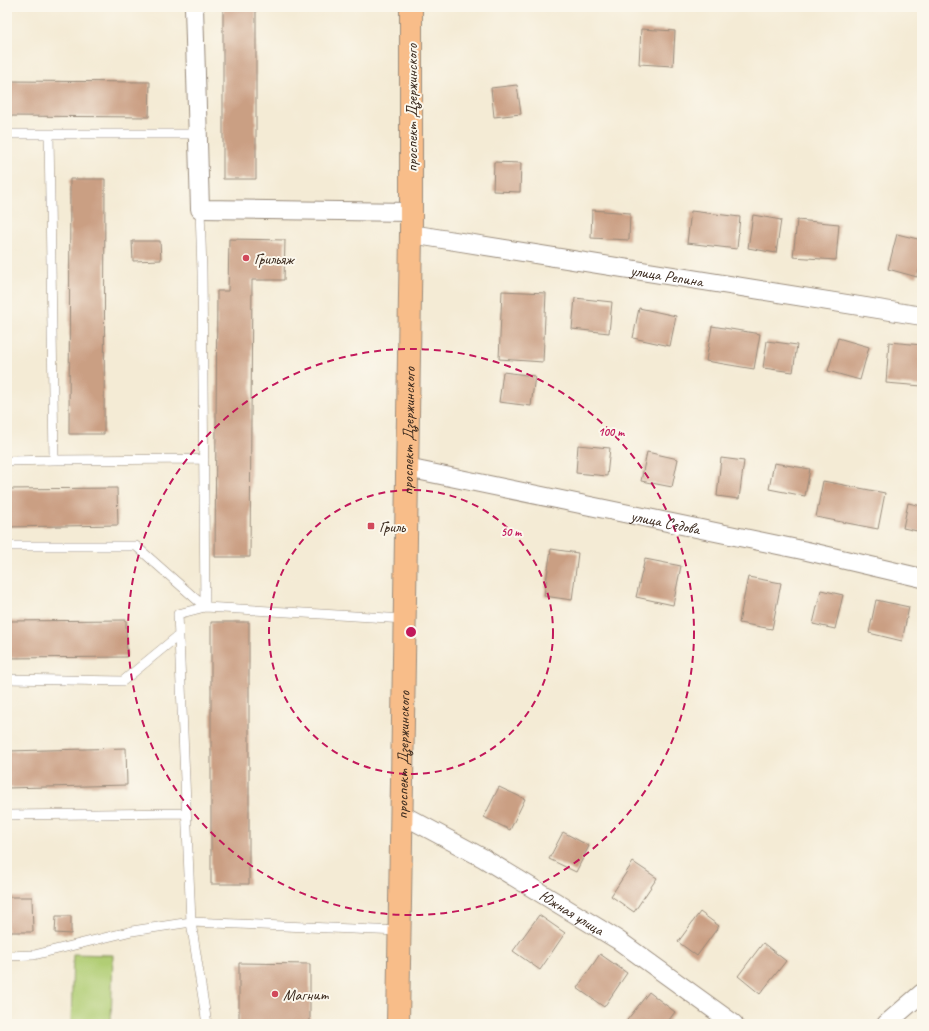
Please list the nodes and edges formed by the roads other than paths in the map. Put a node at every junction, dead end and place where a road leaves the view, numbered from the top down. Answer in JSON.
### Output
{"nodes":[{"id":1,"x":194,"y":7,"type":"edge"},
{"id":2,"x":411,"y":7,"type":"edge"},
{"id":3,"x":7,"y":134,"type":"edge"},
{"id":4,"x":49,"y":134,"type":"junction"},
{"id":5,"x":198,"y":134,"type":"junction"},
{"id":6,"x":200,"y":209,"type":"junction"},
{"id":7,"x":411,"y":212,"type":"junction"},
{"id":8,"x":411,"y":234,"type":"junction"},
{"id":9,"x":922,"y":316,"type":"edge"},
{"id":10,"x":204,"y":459,"type":"junction"},
{"id":11,"x":54,"y":460,"type":"junction"},
{"id":12,"x":7,"y":461,"type":"edge"},
{"id":13,"x":407,"y":468,"type":"junction"},
{"id":14,"x":7,"y":546,"type":"edge"},
{"id":15,"x":922,"y":578,"type":"edge"},
{"id":16,"x":205,"y":607,"type":"junction"},
{"id":17,"x":405,"y":619,"type":"junction"},
{"id":18,"x":179,"y":636,"type":"junction"},
{"id":19,"x":7,"y":679,"type":"edge"},
{"id":20,"x":186,"y":813,"type":"junction"},
{"id":21,"x":401,"y":814,"type":"junction"},
{"id":22,"x":7,"y":815,"type":"edge"},
{"id":23,"x":191,"y":922,"type":"junction"},
{"id":24,"x":399,"y":930,"type":"junction"},
{"id":25,"x":7,"y":956,"type":"edge"},
{"id":26,"x":922,"y":993,"type":"edge"},
{"id":27,"x":207,"y":1024,"type":"edge"},
{"id":28,"x":398,"y":1024,"type":"edge"},
{"id":29,"x":734,"y":1024,"type":"edge"},
{"id":30,"x":886,"y":1024,"type":"edge"}],
"edges":[{"from":1,"to":5,"type":"street"},
{"from":2,"to":7,"type":"main road","name":"проспект Дзержинского"},
{"from":3,"to":4,"type":"lane"},
{"from":4,"to":5,"type":"lane"},
{"from":4,"to":11,"type":"lane"},
{"from":5,"to":6,"type":"street"},
{"from":6,"to":7,"type":"street"},
{"from":6,"to":10,"type":"lane"},
{"from":7,"to":8,"type":"main road","name":"проспект Дзержинского"},
{"from":8,"to":9,"type":"street","name":"улица Репина"},
{"from":8,"to":13,"type":"main road","name":"проспект Дзержинского"},
{"from":10,"to":11,"type":"lane"},
{"from":10,"to":16,"type":"lane"},
{"from":11,"to":12,"type":"lane"},
{"from":13,"to":15,"type":"street","name":"улица Седова"},
{"from":13,"to":17,"type":"main road","name":"проспект Дзержинского"},
{"from":14,"to":16,"type":"lane"},
{"from":16,"to":17,"type":"lane"},
{"from":16,"to":18,"type":"lane"},
{"from":17,"to":21,"type":"main road","name":"проспект Дзержинского"},
{"from":18,"to":19,"type":"lane"},
{"from":18,"to":20,"type":"lane"},
{"from":20,"to":22,"type":"lane"},
{"from":20,"to":23,"type":"lane"},
{"from":21,"to":24,"type":"main road","name":"проспект Дзержинского"},
{"from":21,"to":29,"type":"street","name":"Южная улица"},
{"from":23,"to":24,"type":"lane"},
{"from":23,"to":25,"type":"lane"},
{"from":23,"to":27,"type":"lane"},
{"from":24,"to":28,"type":"main road","name":"проспект Дзержинского"},
{"from":26,"to":30,"type":"street"}]}
